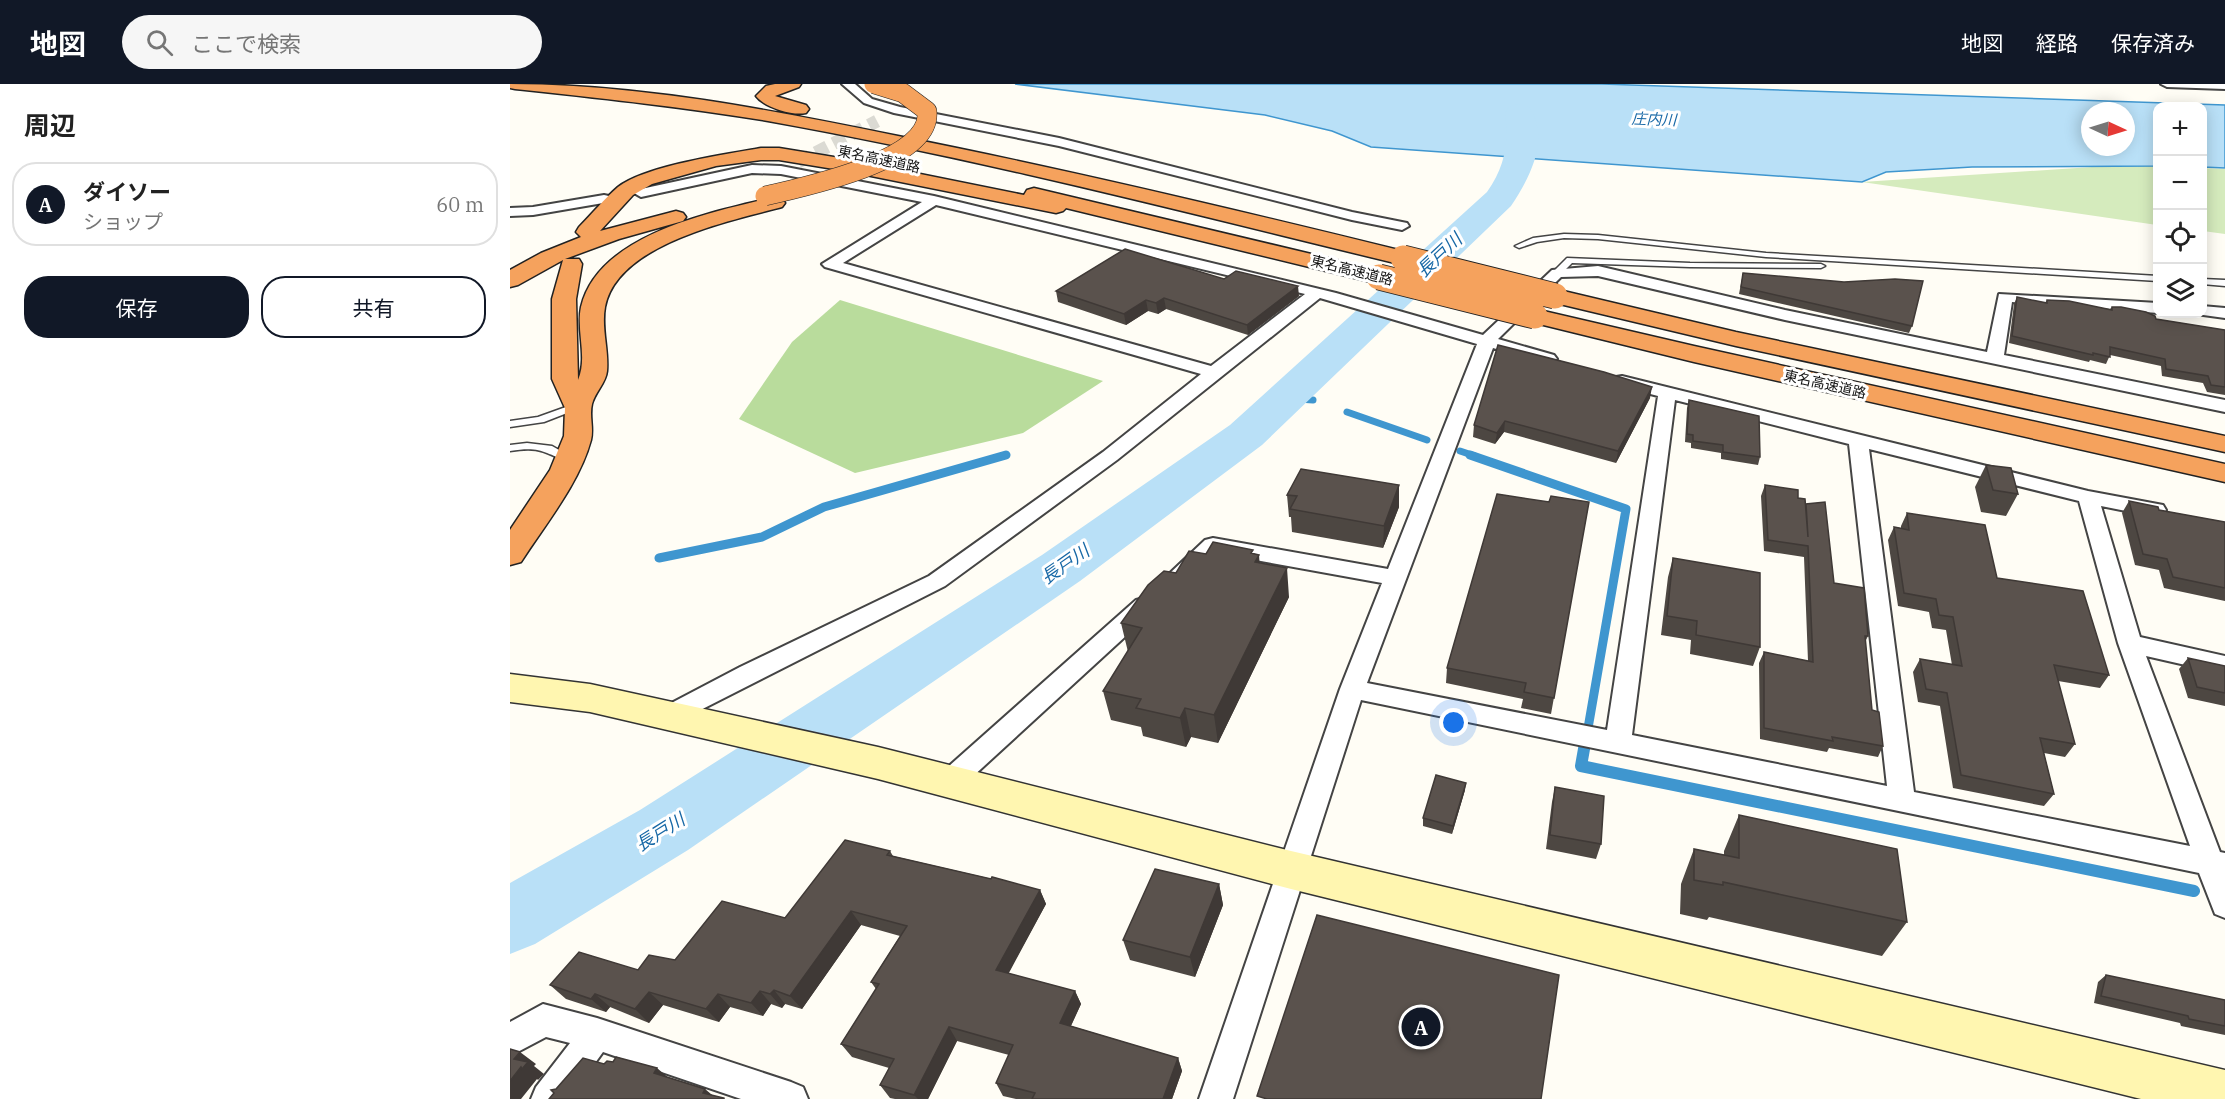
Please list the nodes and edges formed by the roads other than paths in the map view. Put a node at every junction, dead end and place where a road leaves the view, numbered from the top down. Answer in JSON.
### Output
{"nodes":[{"id":1,"x":514,"y":84,"type":"edge"},
{"id":2,"x":793,"y":84,"type":"edge"},
{"id":3,"x":848,"y":84,"type":"edge"},
{"id":4,"x":874,"y":84,"type":"edge"},
{"id":5,"x":914,"y":84,"type":"edge"},
{"id":6,"x":2167,"y":84,"type":"edge"},
{"id":7,"x":2225,"y":86,"type":"edge"},
{"id":8,"x":510,"y":99,"type":"edge"},
{"id":9,"x":898,"y":111,"type":"junction"},
{"id":10,"x":877,"y":121,"type":"tunnel mouth"},
{"id":11,"x":690,"y":124,"type":"dead end"},
{"id":12,"x":759,"y":135,"type":"dead end"},
{"id":13,"x":978,"y":158,"type":"junction"},
{"id":14,"x":798,"y":162,"type":"tunnel mouth"},
{"id":15,"x":781,"y":170,"type":"junction"},
{"id":16,"x":641,"y":192,"type":"dead end"},
{"id":17,"x":604,"y":199,"type":"dead end"},
{"id":18,"x":770,"y":200,"type":"junction"},
{"id":19,"x":934,"y":200,"type":"junction"},
{"id":20,"x":510,"y":212,"type":"edge"},
{"id":21,"x":1402,"y":226,"type":"dead end"},
{"id":22,"x":587,"y":232,"type":"dead end"},
{"id":23,"x":1519,"y":246,"type":"dead end"},
{"id":24,"x":1854,"y":260,"type":"junction"},
{"id":25,"x":1320,"y":262,"type":"junction"},
{"id":26,"x":571,"y":264,"type":"dead end"},
{"id":27,"x":2153,"y":279,"type":"edge"},
{"id":28,"x":510,"y":280,"type":"edge"},
{"id":29,"x":2207,"y":281,"type":"edge"},
{"id":30,"x":2225,"y":283,"type":"edge"},
{"id":31,"x":1556,"y":284,"type":"junction"},
{"id":32,"x":1322,"y":295,"type":"junction"},
{"id":33,"x":2153,"y":308,"type":"edge"},
{"id":34,"x":2207,"y":311,"type":"edge"},
{"id":35,"x":2225,"y":313,"type":"edge"},
{"id":36,"x":1487,"y":341,"type":"junction"},
{"id":37,"x":1995,"y":357,"type":"junction"},
{"id":38,"x":1565,"y":364,"type":"edge"},
{"id":39,"x":1214,"y":372,"type":"junction"},
{"id":40,"x":1610,"y":377,"type":"edge"},
{"id":41,"x":1667,"y":393,"type":"junction"},
{"id":42,"x":578,"y":406,"type":"junction"},
{"id":43,"x":2225,"y":406,"type":"edge"},
{"id":44,"x":510,"y":424,"type":"edge"},
{"id":45,"x":1858,"y":441,"type":"junction"},
{"id":46,"x":2225,"y":444,"type":"edge"},
{"id":47,"x":510,"y":447,"type":"edge"},
{"id":48,"x":570,"y":459,"type":"junction"},
{"id":49,"x":2225,"y":473,"type":"edge"},
{"id":50,"x":2088,"y":496,"type":"junction"},
{"id":51,"x":2180,"y":515,"type":"edge"},
{"id":52,"x":510,"y":554,"type":"edge"},
{"id":53,"x":1395,"y":578,"type":"junction"},
{"id":54,"x":2130,"y":644,"type":"junction"},
{"id":55,"x":2225,"y":665,"type":"edge"},
{"id":56,"x":510,"y":688,"type":"edge"},
{"id":57,"x":1352,"y":689,"type":"junction"},
{"id":58,"x":669,"y":716,"type":"junction"},
{"id":59,"x":1614,"y":743,"type":"junction"},
{"id":60,"x":949,"y":782,"type":"junction"},
{"id":61,"x":1902,"y":802,"type":"junction"},
{"id":62,"x":2218,"y":865,"type":"edge"},
{"id":63,"x":1291,"y":870,"type":"junction"},
{"id":64,"x":2225,"y":905,"type":"edge"},
{"id":65,"x":597,"y":1034,"type":"junction"},
{"id":66,"x":510,"y":1040,"type":"edge"},
{"id":67,"x":2225,"y":1095,"type":"edge"},
{"id":68,"x":548,"y":1099,"type":"edge"},
{"id":69,"x":791,"y":1099,"type":"edge"},
{"id":70,"x":1216,"y":1099,"type":"edge"}],
"edges":[{"from":1,"to":13,"type":"highway","name":"東名高速道路"},
{"from":2,"to":13,"type":"highway"},
{"from":3,"to":9,"type":"street"},
{"from":4,"to":18,"type":"highway","bridge":true},
{"from":5,"to":18,"type":"highway"},
{"from":6,"to":7,"type":"street"},
{"from":8,"to":11,"type":"highway"},
{"from":9,"to":10,"type":"street"},
{"from":9,"to":21,"type":"street"},
{"from":12,"to":25,"type":"highway","name":"東名高速道路"},
{"from":13,"to":31,"type":"highway","name":"東名高速道路","bridge":true},
{"from":14,"to":15,"type":"street"},
{"from":15,"to":16,"type":"street"},
{"from":15,"to":19,"type":"street"},
{"from":17,"to":20,"type":"street"},
{"from":18,"to":28,"type":"highway"},
{"from":18,"to":42,"type":"highway"},
{"from":19,"to":32,"type":"street"},
{"from":19,"to":39,"type":"street"},
{"from":22,"to":25,"type":"highway"},
{"from":23,"to":24,"type":"lane"},
{"from":24,"to":27,"type":"lane"},
{"from":24,"to":31,"type":"lane"},
{"from":25,"to":49,"type":"highway","name":"東名高速道路","bridge":true},
{"from":26,"to":42,"type":"highway"},
{"from":29,"to":30,"type":"lane"},
{"from":31,"to":36,"type":"street"},
{"from":31,"to":37,"type":"street"},
{"from":31,"to":46,"type":"highway","name":"東名高速道路"},
{"from":32,"to":36,"type":"street"},
{"from":32,"to":39,"type":"street"},
{"from":33,"to":37,"type":"street"},
{"from":34,"to":35,"type":"street"},
{"from":36,"to":38,"type":"street"},
{"from":36,"to":53,"type":"street"},
{"from":37,"to":43,"type":"street"},
{"from":39,"to":58,"type":"street"},
{"from":40,"to":41,"type":"street"},
{"from":41,"to":45,"type":"street"},
{"from":41,"to":59,"type":"street"},
{"from":42,"to":44,"type":"lane"},
{"from":42,"to":48,"type":"highway"},
{"from":45,"to":50,"type":"street"},
{"from":45,"to":61,"type":"street"},
{"from":47,"to":48,"type":"lane"},
{"from":48,"to":52,"type":"highway"},
{"from":50,"to":51,"type":"street"},
{"from":50,"to":54,"type":"street"},
{"from":53,"to":57,"type":"street"},
{"from":53,"to":60,"type":"street"},
{"from":54,"to":55,"type":"street"},
{"from":54,"to":62,"type":"street"},
{"from":56,"to":58,"type":"street"},
{"from":57,"to":59,"type":"street"},
{"from":57,"to":63,"type":"street"},
{"from":58,"to":60,"type":"street"},
{"from":59,"to":61,"type":"street"},
{"from":60,"to":63,"type":"street"},
{"from":61,"to":62,"type":"street"},
{"from":62,"to":64,"type":"street"},
{"from":63,"to":67,"type":"street"},
{"from":63,"to":70,"type":"street"},
{"from":65,"to":66,"type":"street"},
{"from":65,"to":68,"type":"street"},
{"from":65,"to":69,"type":"street"}]}
